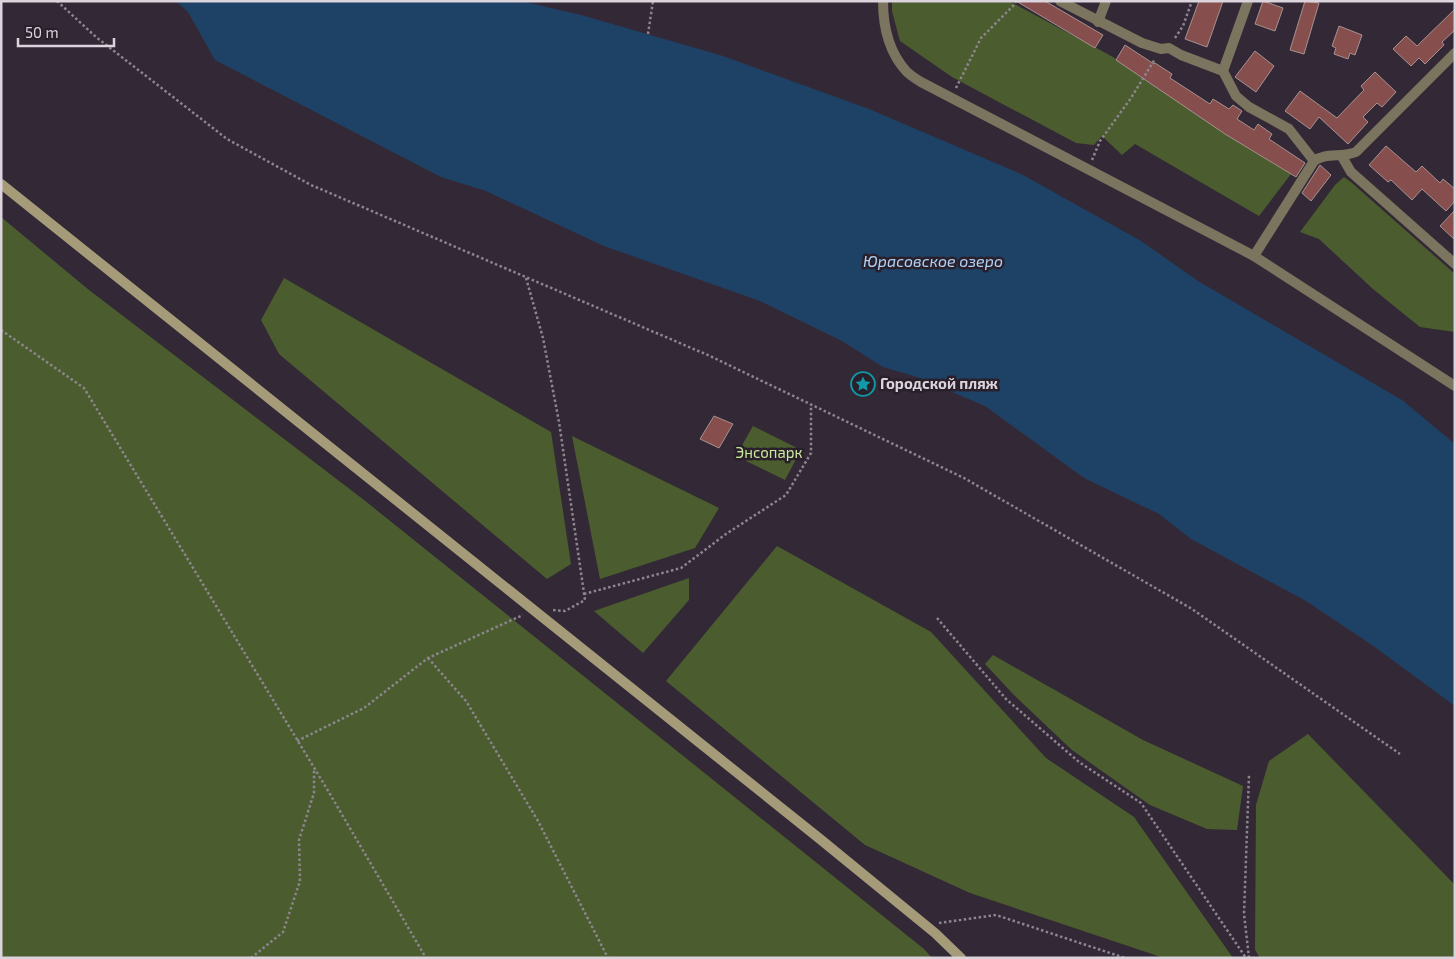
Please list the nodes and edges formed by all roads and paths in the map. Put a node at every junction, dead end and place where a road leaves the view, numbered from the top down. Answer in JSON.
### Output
{"nodes":[{"id":1,"x":57,"y":1,"type":"edge"},
{"id":2,"x":654,"y":1,"type":"edge"},
{"id":3,"x":884,"y":1,"type":"edge"},
{"id":4,"x":1016,"y":1,"type":"edge"},
{"id":5,"x":1060,"y":1,"type":"edge"},
{"id":6,"x":1106,"y":1,"type":"edge"},
{"id":7,"x":1192,"y":1,"type":"edge"},
{"id":8,"x":1248,"y":1,"type":"edge"},
{"id":9,"x":1098,"y":22,"type":"junction"},
{"id":10,"x":648,"y":34,"type":"dead end"},
{"id":11,"x":1165,"y":49,"type":"junction"},
{"id":12,"x":1455,"y":53,"type":"edge"},
{"id":13,"x":1223,"y":71,"type":"junction"},
{"id":14,"x":951,"y":98,"type":"junction"},
{"id":15,"x":1341,"y":155,"type":"junction"},
{"id":16,"x":1314,"y":161,"type":"junction"},
{"id":17,"x":1088,"y":168,"type":"junction"},
{"id":18,"x":1,"y":184,"type":"edge"},
{"id":19,"x":1254,"y":256,"type":"junction"},
{"id":20,"x":1455,"y":264,"type":"edge"},
{"id":21,"x":526,"y":278,"type":"junction"},
{"id":22,"x":1,"y":330,"type":"edge"},
{"id":23,"x":1455,"y":386,"type":"edge"},
{"id":24,"x":811,"y":405,"type":"junction"},
{"id":25,"x":584,"y":594,"type":"junction"},
{"id":26,"x":534,"y":610,"type":"junction"},
{"id":27,"x":937,"y":618,"type":"dead end"},
{"id":28,"x":428,"y":658,"type":"junction"},
{"id":29,"x":298,"y":741,"type":"junction"},
{"id":30,"x":1400,"y":754,"type":"dead end"},
{"id":31,"x":314,"y":767,"type":"junction"},
{"id":32,"x":1250,"y":775,"type":"dead end"},
{"id":33,"x":925,"y":925,"type":"junction"},
{"id":34,"x":251,"y":958,"type":"edge"},
{"id":35,"x":426,"y":958,"type":"edge"},
{"id":36,"x":608,"y":958,"type":"edge"},
{"id":37,"x":961,"y":958,"type":"edge"},
{"id":38,"x":1125,"y":958,"type":"edge"},
{"id":39,"x":1248,"y":958,"type":"edge"}],
"edges":[{"from":1,"to":21,"type":"path"},
{"from":2,"to":10,"type":"path"},
{"from":3,"to":14,"type":"street"},
{"from":4,"to":14,"type":"path"},
{"from":5,"to":9,"type":"street"},
{"from":6,"to":9,"type":"street"},
{"from":7,"to":11,"type":"path"},
{"from":8,"to":13,"type":"street"},
{"from":9,"to":11,"type":"street"},
{"from":11,"to":13,"type":"street"},
{"from":11,"to":17,"type":"path"},
{"from":12,"to":15,"type":"street"},
{"from":13,"to":16,"type":"street"},
{"from":14,"to":17,"type":"street"},
{"from":15,"to":16,"type":"street"},
{"from":15,"to":20,"type":"street"},
{"from":16,"to":19,"type":"street"},
{"from":17,"to":19,"type":"street"},
{"from":18,"to":26,"type":"main road"},
{"from":19,"to":23,"type":"street"},
{"from":21,"to":24,"type":"path"},
{"from":21,"to":25,"type":"path"},
{"from":22,"to":29,"type":"path"},
{"from":24,"to":25,"type":"path"},
{"from":24,"to":30,"type":"path"},
{"from":25,"to":26,"type":"path"},
{"from":26,"to":28,"type":"path"},
{"from":26,"to":33,"type":"main road"},
{"from":27,"to":39,"type":"path"},
{"from":28,"to":29,"type":"path"},
{"from":28,"to":36,"type":"path"},
{"from":29,"to":31,"type":"path"},
{"from":31,"to":34,"type":"path"},
{"from":31,"to":35,"type":"path"},
{"from":32,"to":39,"type":"path"},
{"from":33,"to":37,"type":"main road"},
{"from":33,"to":38,"type":"path"}]}
